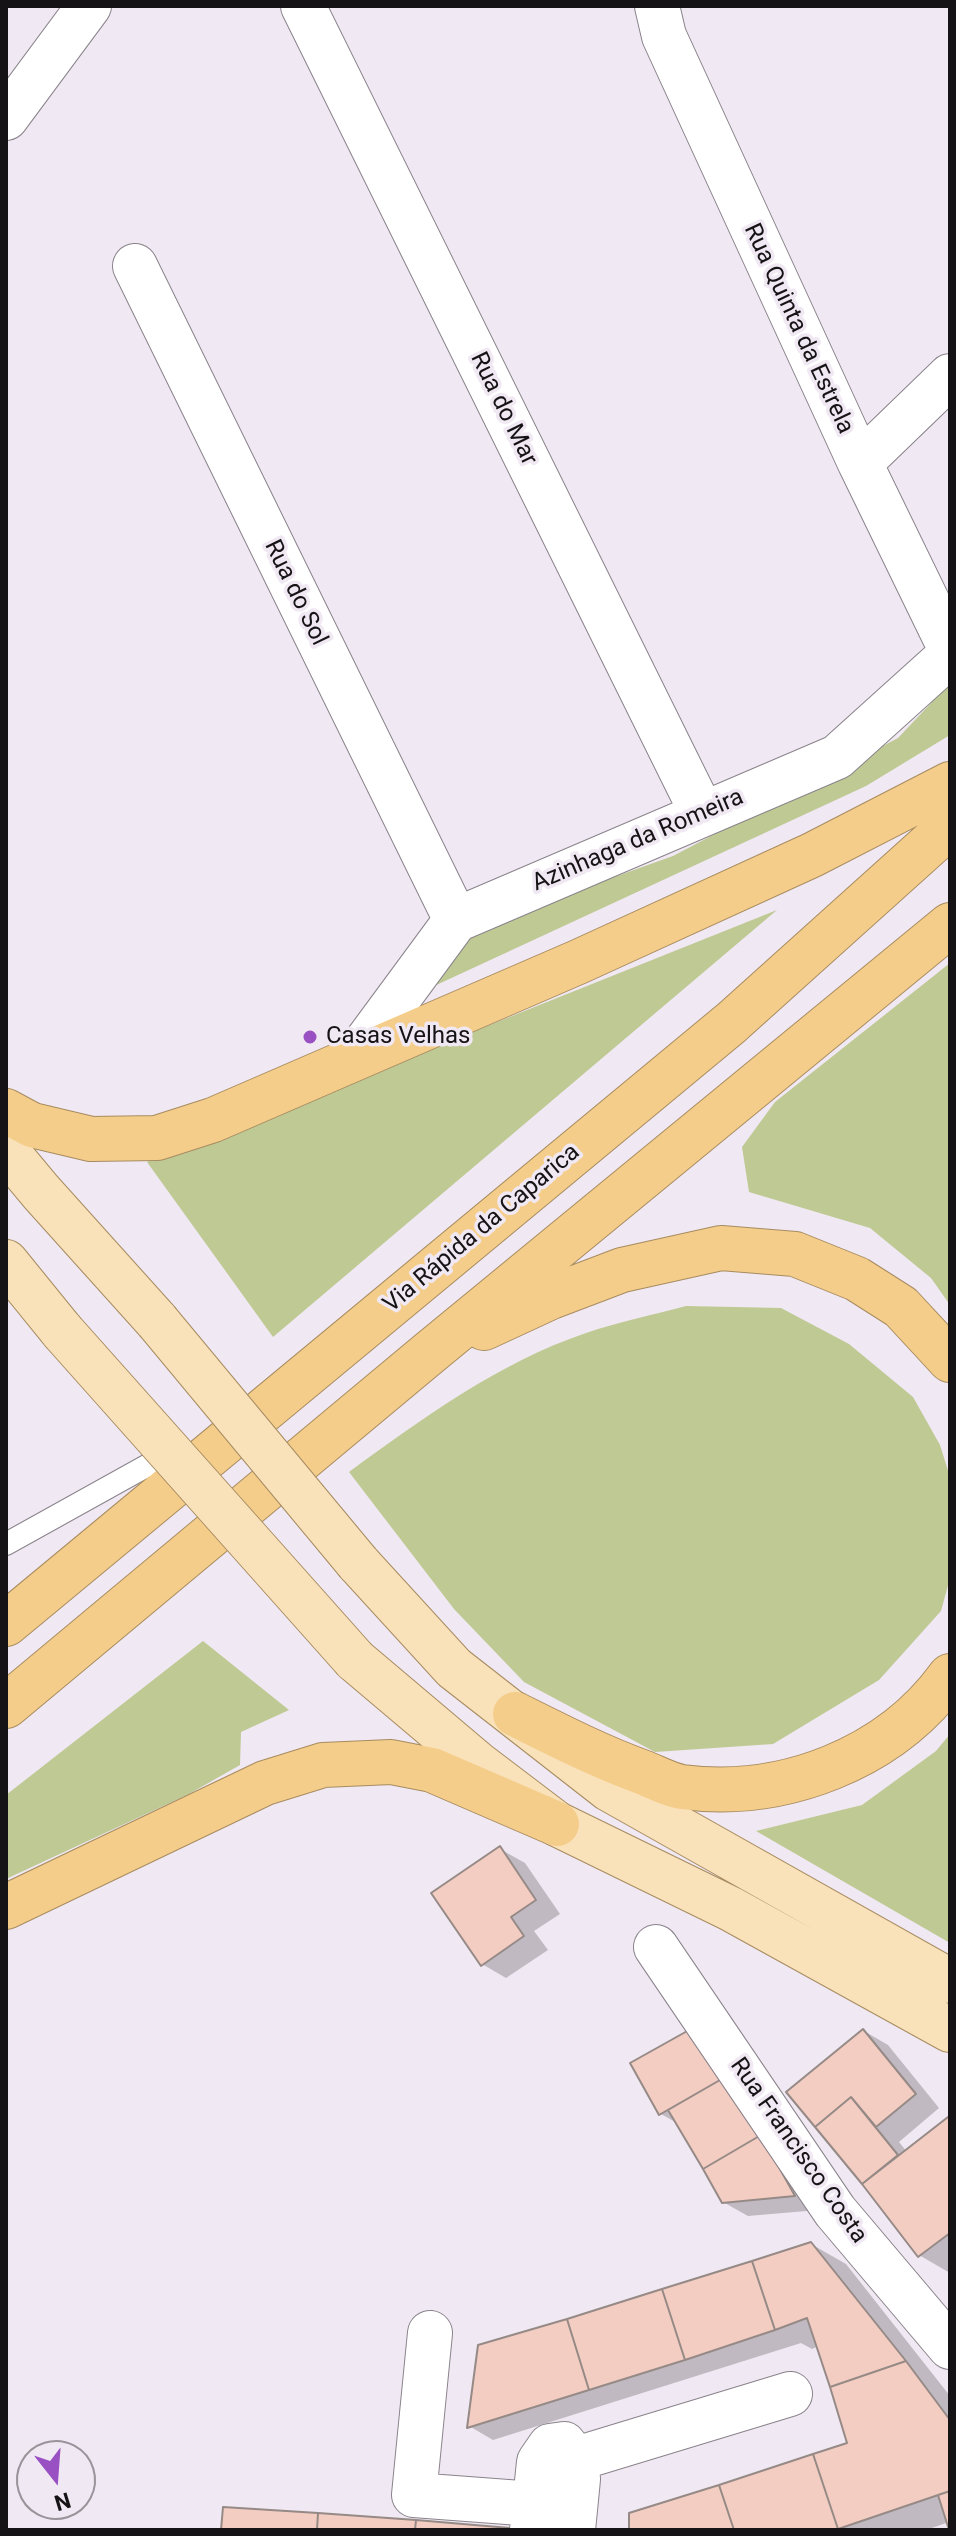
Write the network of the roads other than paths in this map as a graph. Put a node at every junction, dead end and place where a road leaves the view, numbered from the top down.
1 (89, 6) edge
2 (303, 6) edge
3 (657, 6) edge
4 (6, 118) edge
5 (135, 266) dead end
6 (950, 376) edge
7 (860, 463) junction
8 (950, 648) edge
9 (950, 655) edge
10 (950, 784) edge
11 (702, 813) junction
12 (950, 826) edge
13 (456, 920) junction
14 (950, 925) edge
15 (355, 1057) junction
16 (6, 1111) edge
17 (6, 1150) edge
18 (6, 1262) edge
19 (428, 1354) junction
20 (950, 1360) edge
21 (291, 1387) junction
22 (6, 1544) edge
23 (6, 1624) edge
24 (950, 1676) edge
25 (6, 1706) edge
26 (515, 1714) junction
27 (557, 1824) junction
28 (6, 1907) edge
29 (656, 1947) dead end
30 (950, 1981) edge
31 (950, 2030) edge
32 (430, 2333) dead end
33 (950, 2347) edge
34 (790, 2394) dead end
35 (576, 2459) junction
36 (533, 2517) edge
37 (573, 2530) edge

1 - 4 street
2 - 11 street, Rua do Mar
3 - 7 street, Rua Quinta da Estrela
5 - 13 street, Rua do Sol
6 - 7 street
7 - 8 street, Rua Quinta da Estrela
9 - 11 street, Azinhaga da Romeira
10 - 15 highway
11 - 13 street, Azinhaga da Romeira
12 - 21 highway, Via Rápida da Caparica
13 - 15 street
14 - 19 highway
15 - 16 highway
17 - 26 main road, bridge
18 - 27 main road, bridge
19 - 20 highway
19 - 25 highway
21 - 22 lane
21 - 23 highway, Via Rápida da Caparica
24 - 26 highway
26 - 30 main road
27 - 28 highway
27 - 31 main road
29 - 33 street, Rua Francisco Costa
32 - 36 street
34 - 35 street
35 - 36 street
35 - 37 street

